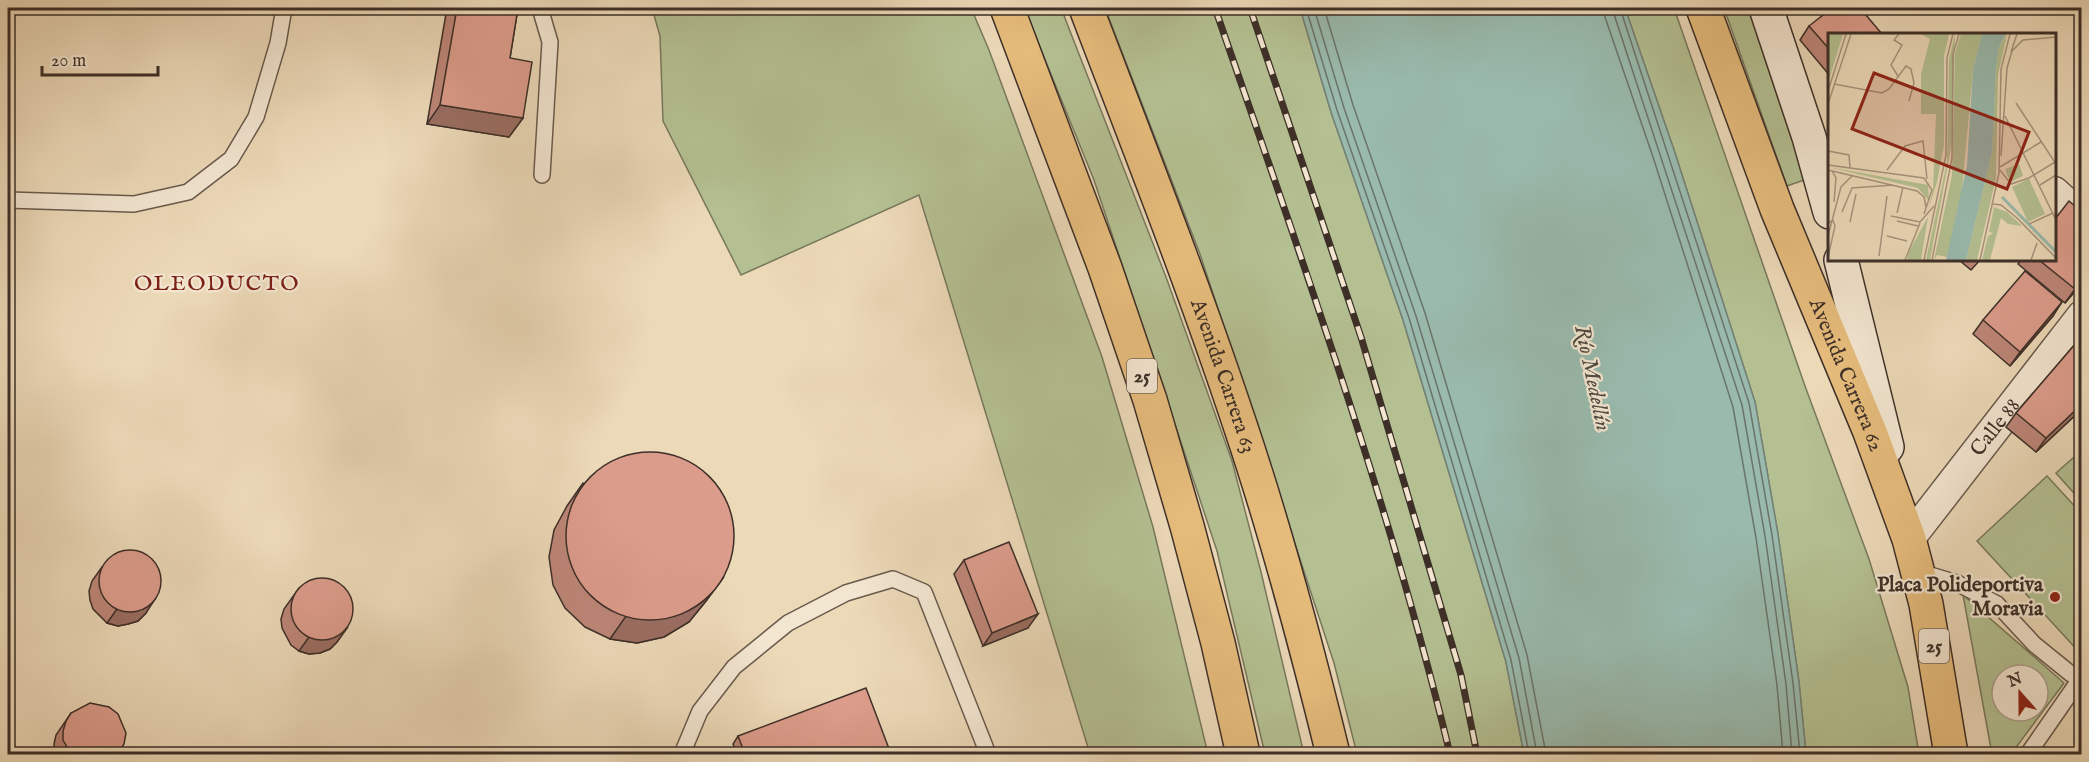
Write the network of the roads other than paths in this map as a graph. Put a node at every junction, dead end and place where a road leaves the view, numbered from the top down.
1 (284, 8) edge
2 (540, 8) edge
3 (1007, 8) edge
4 (1086, 8) edge
5 (1703, 8) edge
6 (1766, 8) edge
7 (542, 175) dead end
8 (2056, 193) edge
9 (8, 200) edge
10 (1828, 205) edge
11 (2082, 217) edge
12 (1841, 261) edge
13 (2082, 316) edge
14 (1909, 539) junction
15 (1917, 571) junction
16 (2081, 679) edge
17 (682, 754) edge
18 (988, 754) edge
19 (1243, 754) edge
20 (1333, 754) edge
21 (1951, 754) edge
22 (2028, 754) edge

1 - 9 lane
2 - 7 lane
3 - 19 highway, 25
4 - 20 highway, Avenida Carrera 63
5 - 14 highway, Avenida Carrera 62 / 25
6 - 10 main road
8 - 11 street
12 - 14 main road
13 - 14 street, Calle 88
14 - 15 highway, Avenida Carrera 62 / 25
15 - 16 lane
15 - 21 highway, Avenida Carrera 62 / 25
16 - 22 lane
17 - 18 lane

